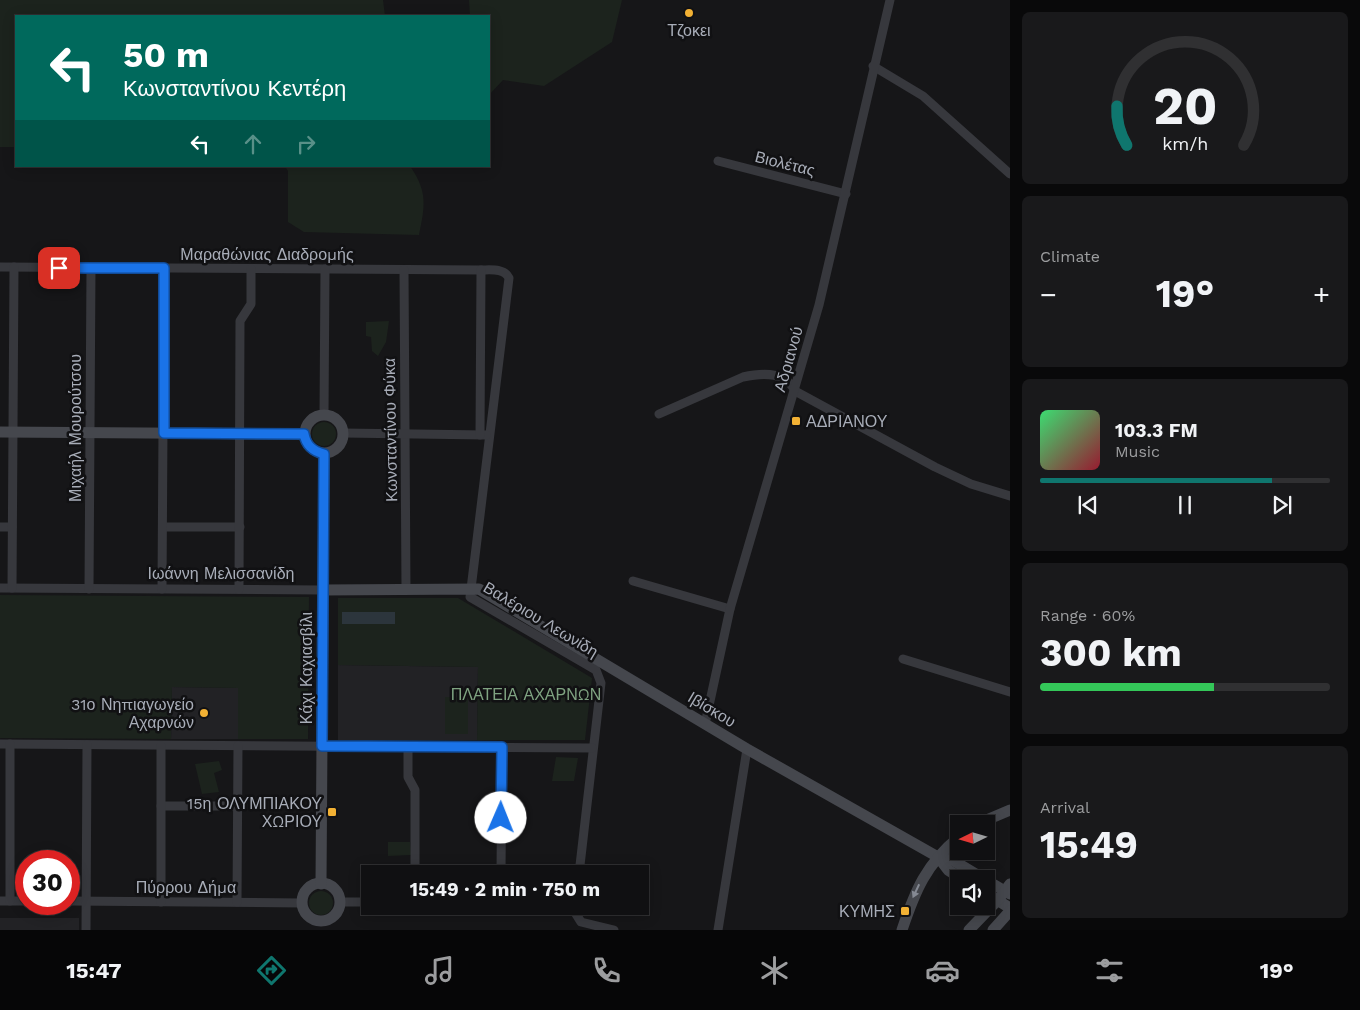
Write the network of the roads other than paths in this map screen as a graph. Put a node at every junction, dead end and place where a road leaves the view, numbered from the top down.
1 (890, 0) edge
2 (873, 66) junction
3 (718, 161) dead end
4 (1010, 174) edge
5 (846, 194) junction
6 (0, 267) edge
7 (14, 267) junction
8 (91, 268) junction
9 (164, 268) junction
10 (251, 269) junction
11 (325, 269) junction
12 (404, 270) junction
13 (481, 270) junction
14 (504, 272) joint
15 (795, 392) junction
16 (324, 414) junction
17 (659, 414) dead end
18 (0, 432) edge
19 (13, 432) junction
20 (90, 432) junction
21 (164, 433) junction
22 (240, 433) junction
23 (344, 433) junction
24 (304, 434) junction
25 (406, 434) junction
26 (480, 435) junction
27 (490, 435) junction
28 (324, 454) junction
29 (1010, 496) edge
30 (0, 527) edge
31 (12, 527) junction
32 (163, 527) junction
33 (240, 527) junction
34 (633, 581) dead end
35 (0, 588) edge
36 (12, 588) junction
37 (89, 588) junction
38 (162, 589) junction
39 (239, 589) junction
40 (323, 590) junction
41 (406, 590) junction
42 (471, 590) junction
43 (730, 609) junction
44 (904, 658) dead end
45 (1010, 692) edge
46 (705, 724) junction
47 (0, 744) edge
48 (10, 744) junction
49 (87, 745) junction
50 (162, 746) junction
51 (238, 746) junction
52 (322, 746) junction
53 (408, 747) junction
54 (502, 747) junction
55 (592, 748) junction
56 (747, 748) junction
57 (161, 806) junction
58 (238, 806) junction
59 (1010, 810) edge
60 (995, 816) edge
61 (950, 846) edge
62 (938, 857) junction
63 (415, 865) edge
64 (501, 865) edge
65 (580, 865) edge
66 (969, 870) edge
67 (950, 871) edge
68 (321, 884) junction
69 (995, 886) edge
70 (1006, 892) edge
71 (5, 901) edge
72 (80, 901) edge
73 (86, 901) junction
74 (161, 902) junction
75 (237, 902) junction
76 (340, 902) junction
77 (361, 902) edge
78 (302, 903) junction
79 (1010, 910) edge
80 (577, 915) edge
81 (320, 926) edge
82 (86, 930) edge
83 (614, 930) edge
84 (718, 930) edge
85 (902, 930) edge
86 (969, 930) edge
87 (993, 930) edge

1 - 2 street, Αδριανού
2 - 4 street
2 - 5 street, Αδριανού
3 - 5 street, Βιολέτας
5 - 15 street, Αδριανού
6 - 7 street, Μαραθώνιας Διαδρομής
7 - 8 street, Μαραθώνιας Διαδρομής
7 - 19 street
8 - 9 street, Μαραθώνιας Διαδρομής
8 - 20 street, Μιχαήλ Μουρούτσου
9 - 10 street, Μαραθώνιας Διαδρομής
9 - 21 street
10 - 11 street, Μαραθώνιας Διαδρομής
10 - 22 street
11 - 12 street, Μαραθώνιας Διαδρομής
11 - 16 street
12 - 13 street, Μαραθώνιας Διαδρομής
12 - 25 street, Κωνσταντίνου Φύκα
13 - 14 street, Μαραθώνιας Διαδρομής
13 - 26 street
14 - 27 street, Βαλέριου Λεωνίδη
15 - 17 street
15 - 29 street
15 - 43 street, Αδριανού
16 - 23 street
16 - 24 street
18 - 19 street
19 - 20 street
19 - 31 street
20 - 21 street
20 - 37 street, Μιχαήλ Μουρούτσου
21 - 22 street
21 - 32 street
22 - 24 street
22 - 33 street
23 - 25 street
23 - 28 street
24 - 28 street
25 - 26 street
25 - 41 street, Κωνσταντίνου Φύκα
26 - 27 street
27 - 42 street, Βαλέριου Λεωνίδη
28 - 40 street, Κάχι Καχιασβίλι
30 - 31 street
31 - 36 street
32 - 33 street
32 - 38 street
33 - 39 street
34 - 43 street
35 - 36 street, Ιωάννη Μελισσανίδη
36 - 37 street, Ιωάννη Μελισσανίδη
37 - 38 street, Ιωάννη Μελισσανίδη
38 - 39 street, Ιωάννη Μελισσανίδη
39 - 40 street, Ιωάννη Μελισσανίδη
40 - 41 street, Ιωάννη Μελισσανίδη
40 - 52 street, Κάχι Καχιασβίλι
41 - 42 street, Ιωάννη Μελισσανίδη
42 - 46 street, Ιβίσκου
42 - 55 street, Βαλέριου Λεωνίδη
43 - 46 street, Αδριανού
44 - 45 street
46 - 56 street, Ιβίσκου
47 - 48 street
48 - 49 street
48 - 71 street
49 - 50 street
49 - 73 street
50 - 51 street
50 - 57 street
51 - 52 street
51 - 58 street
52 - 53 street
52 - 68 street, Κάχι Καχιασβίλι
53 - 54 street
53 - 63 street
54 - 55 street
54 - 64 street
55 - 65 street, Βαλέριου Λεωνίδη
56 - 62 street, Ιβίσκου
56 - 84 street
57 - 58 street
57 - 74 street
58 - 75 street
59 - 60 street
61 - 62 street
62 - 66 street, Ιβίσκου
62 - 67 street, Ιβίσκου
62 -> 85 street
68 - 76 street
68 - 78 street
69 - 70 street, Ιβίσκου
70 - 79 street, Ιβίσκου
70 - 86 street
72 - 73 street, Πύρρου Δήμα
73 - 74 street, Πύρρου Δήμα
73 - 82 street
74 - 75 street, Πύρρου Δήμα
75 - 78 street, Πύρρου Δήμα
76 - 77 street
76 - 81 street
78 - 81 street
79 - 87 street
80 - 83 street

